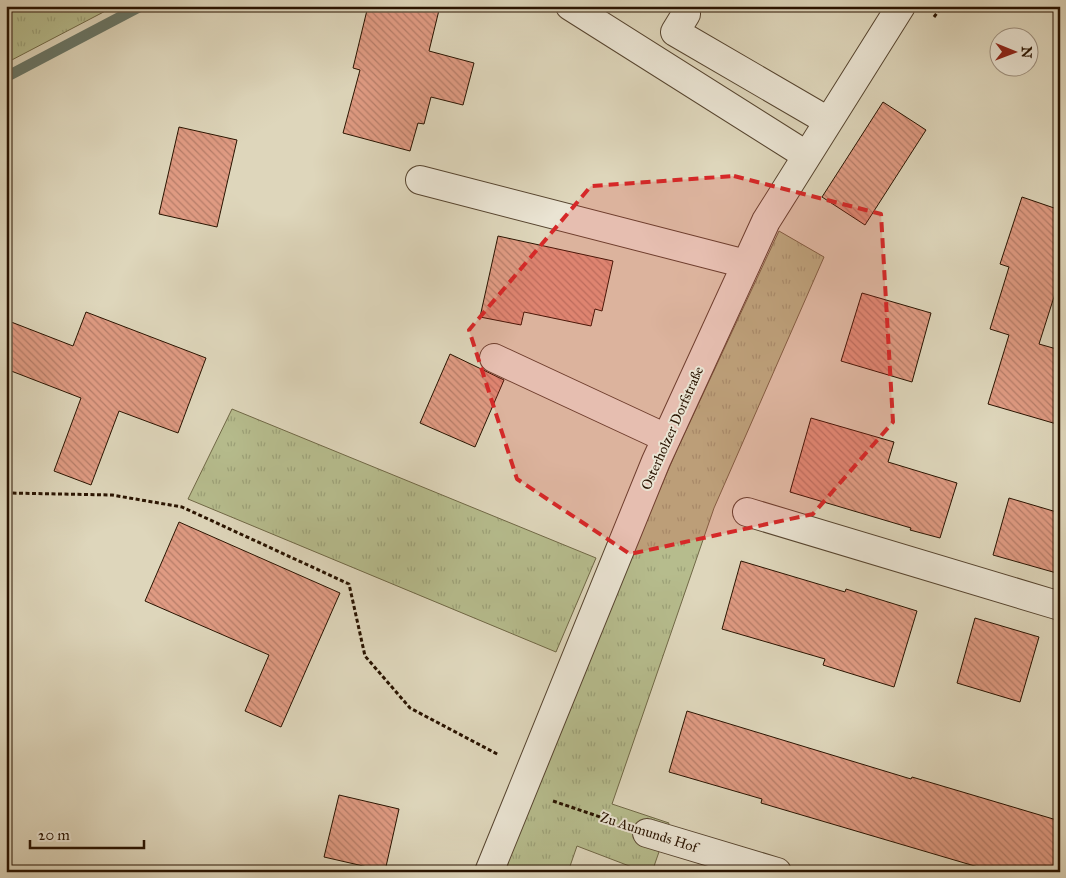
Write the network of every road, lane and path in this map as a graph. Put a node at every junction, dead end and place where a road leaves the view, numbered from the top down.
1 (570, 6) edge
2 (901, 6) edge
3 (686, 14) dead end
4 (828, 121) junction
5 (806, 155) junction
6 (420, 180) dead end
7 (746, 264) junction
8 (494, 358) dead end
9 (666, 438) junction
10 (6, 493) edge
11 (747, 512) dead end
12 (1060, 606) edge
13 (526, 781) junction
14 (647, 833) joint
15 (489, 872) edge
16 (778, 872) edge

1 - 5 street
2 - 4 street, Osterholzer Dorfstraße
3 - 4 street
4 - 5 street, Osterholzer Dorfstraße
5 - 7 street, Osterholzer Dorfstraße
6 - 7 street
7 - 9 street, Osterholzer Dorfstraße
8 - 9 street
9 - 13 street, Osterholzer Dorfstraße
10 - 13 path, Zu Aumunds Hof
11 - 12 street
13 - 14 path, Zu Aumunds Hof
13 - 15 street, Osterholzer Dorfstraße
14 - 16 street, Zu Aumunds Hof

